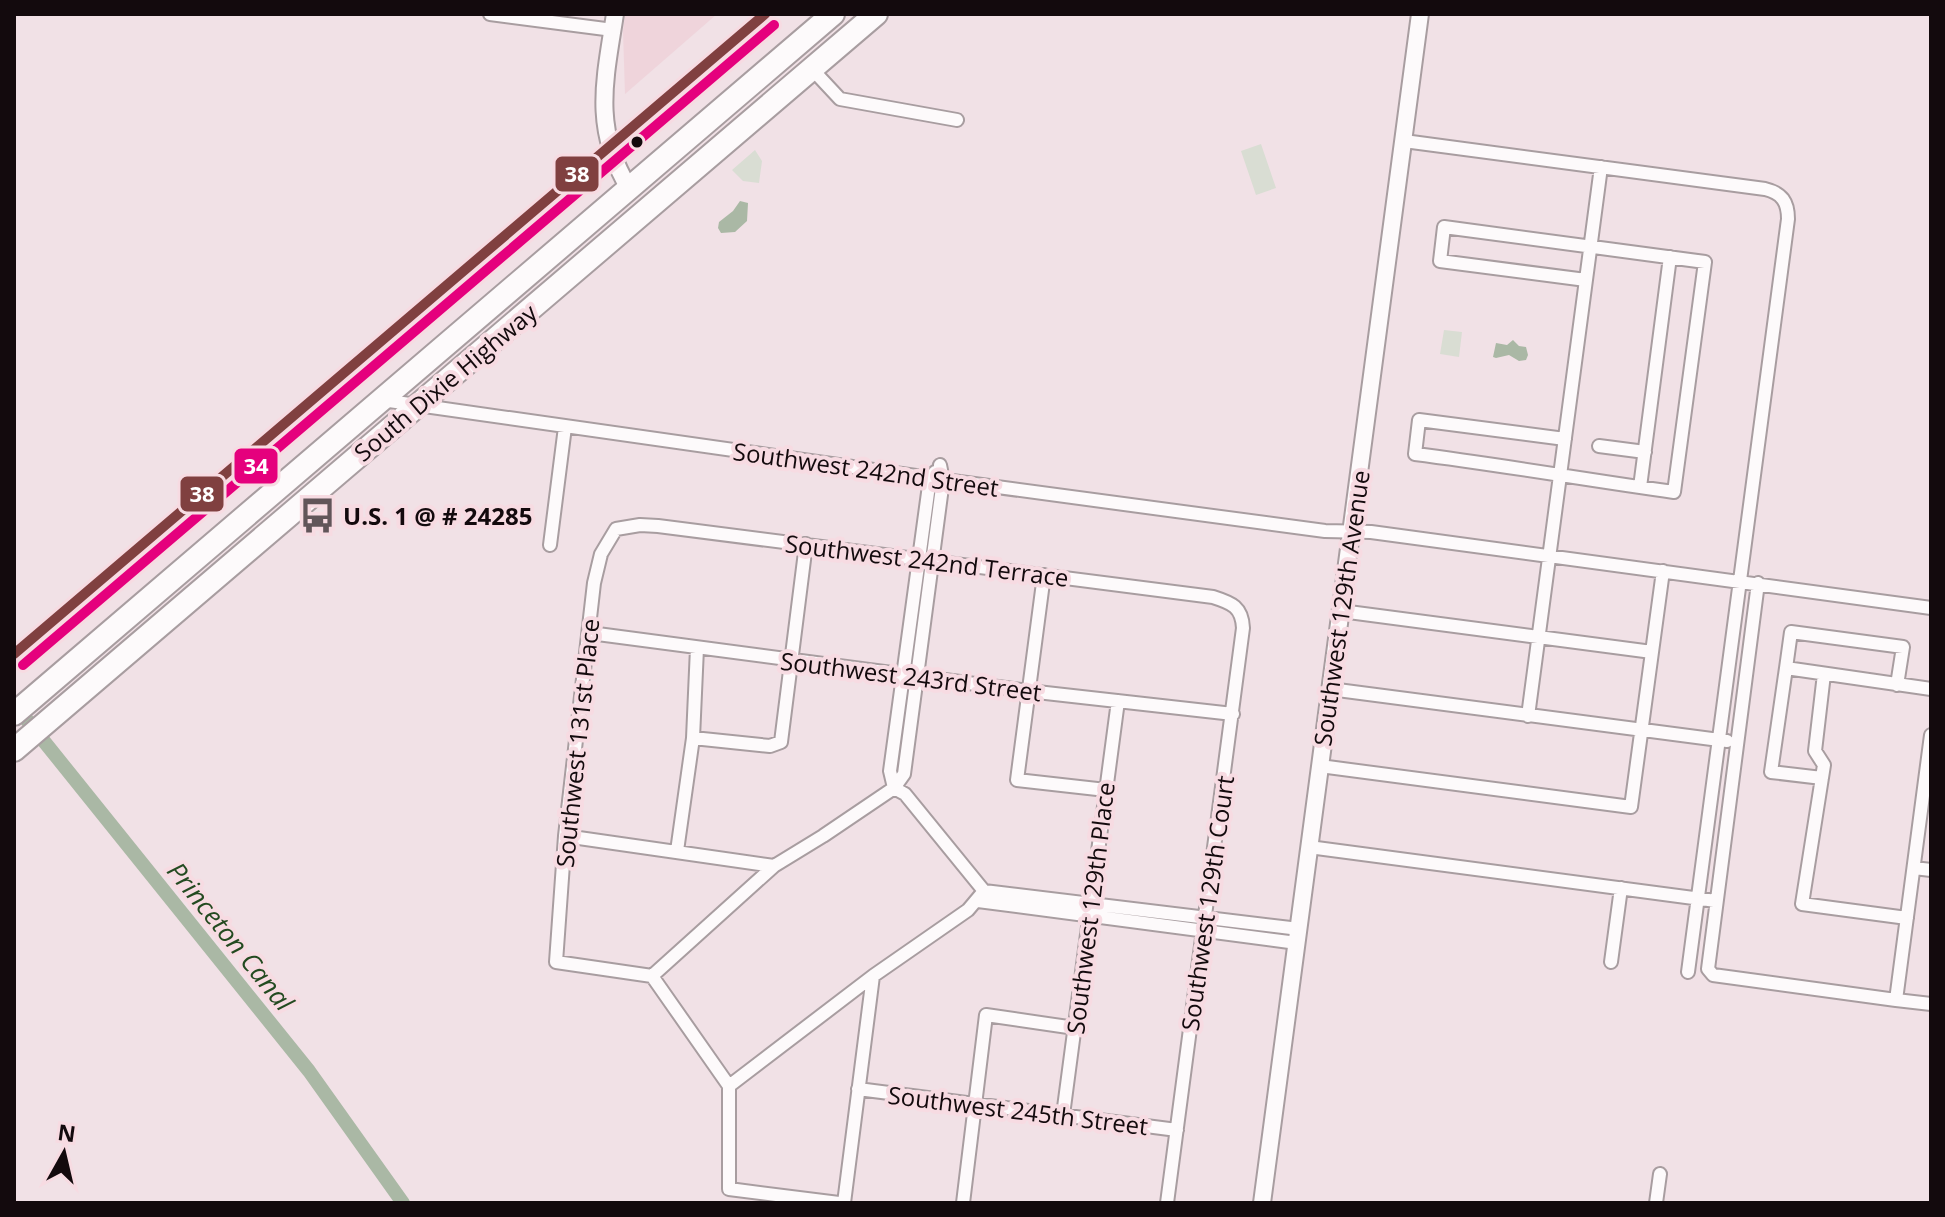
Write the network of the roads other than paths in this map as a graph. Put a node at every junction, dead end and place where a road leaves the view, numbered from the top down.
1 (490, 14) edge
2 (833, 14) edge
3 (876, 14) edge
4 (1420, 14) edge
5 (614, 22) edge
6 (812, 69) junction
7 (957, 120) dead end
8 (1404, 141) junction
9 (1601, 167) junction
10 (629, 188) junction
11 (1591, 246) junction
12 (1670, 257) junction
13 (1586, 280) junction
14 (515, 323) junction
15 (382, 400) junction
16 (418, 405) junction
17 (565, 427) junction
18 (1565, 439) junction
19 (1599, 446) dead end
20 (1645, 452) junction
21 (310, 460) junction
22 (1560, 475) junction
23 (936, 479) junction
24 (1640, 487) junction
25 (616, 529) joint
26 (1351, 532) junction
27 (806, 544) junction
28 (550, 545) dead end
29 (1549, 556) junction
30 (926, 561) junction
31 (1663, 571) junction
32 (1044, 575) junction
33 (1739, 580) junction
34 (1758, 583) junction
35 (1236, 605) joint
36 (1931, 608) edge
37 (1341, 611) junction
38 (165, 621) junction
39 (590, 633) junction
40 (1538, 638) junction
41 (697, 648) junction
42 (1652, 652) junction
43 (791, 660) junction
44 (1786, 668) junction
45 (1824, 674) junction
46 (910, 675) junction
47 (1897, 685) junction
48 (1330, 689) junction
49 (1931, 689) edge
50 (1028, 691) junction
51 (1118, 701) junction
52 (14, 714) edge
53 (1233, 714) junction
54 (1528, 716) junction
55 (1642, 730) junction
56 (1931, 735) edge
57 (693, 738) junction
58 (1719, 740) junction
59 (1737, 742) junction
60 (1930, 743) edge
61 (18, 746) edge
62 (1320, 766) junction
63 (1822, 778) junction
64 (894, 788) junction
65 (1106, 790) junction
66 (565, 836) junction
67 (1309, 847) junction
68 (677, 851) junction
69 (774, 866) junction
70 (1914, 868) junction
71 (1931, 870) edge
72 (1621, 888) junction
73 (981, 896) junction
74 (1697, 898) junction
75 (1716, 901) junction
76 (1090, 909) junction
77 (1907, 918) junction
78 (1205, 925) junction
79 (1298, 936) junction
80 (1611, 962) dead end
81 (1688, 972) dead end
82 (652, 976) junction
83 (873, 976) junction
84 (1896, 1000) junction
85 (1931, 1004) edge
86 (1075, 1028) junction
87 (729, 1086) junction
88 (858, 1089) junction
89 (974, 1103) junction
90 (1063, 1115) junction
91 (1177, 1130) junction
92 (1660, 1174) dead end
93 (842, 1203) edge
94 (963, 1203) edge
95 (1167, 1203) edge
96 (1262, 1203) edge
97 (1656, 1203) edge

1 - 5 street
2 - 10 highway, South Dixie Highway
3 - 6 highway, South Dixie Highway
4 - 8 street, Southwest 129th Avenue
5 - 10 street
6 - 7 street
6 - 10 highway
6 - 14 highway, South Dixie Highway
8 - 9 street
8 - 26 street, Southwest 129th Avenue
9 - 11 street
9 - 33 street
10 - 14 highway
10 - 15 highway, South Dixie Highway
11 - 12 street
11 - 13 street
11 - 13 street
12 - 20 street
12 - 24 street
13 - 18 street
14 - 16 highway, South Dixie Highway
15 - 16 street, Southwest 242nd Street
15 - 21 highway, South Dixie Highway
16 - 17 street, Southwest 242nd Street
16 - 38 highway, South Dixie Highway
17 - 23 street, Southwest 242nd Street
17 - 28 street
18 - 22 street
18 - 22 street
19 - 20 street
20 - 24 street
21 - 38 highway
21 - 52 highway, South Dixie Highway
22 - 24 street
22 - 29 street
23 - 26 street, Southwest 242nd Street
23 - 30 street
25 - 27 street, Southwest 242nd Terrace
25 - 39 street, Southwest 131st Place
26 - 29 street, Southwest 242nd Street
26 - 37 street, Southwest 129th Avenue
27 - 30 street, Southwest 242nd Terrace
27 - 43 street
29 - 31 street, Southwest 242nd Street
29 - 40 street
30 - 32 street, Southwest 242nd Terrace
30 - 46 street
31 - 33 street, Southwest 242nd Street
31 - 42 street
32 - 35 street, Southwest 242nd Terrace
32 - 50 street
33 - 34 street, Southwest 242nd Street
33 - 58 street
34 - 36 street, Southwest 242nd Street
34 - 59 street
35 - 53 street, Southwest 129th Court
37 - 40 street
37 - 48 street, Southwest 129th Avenue
38 - 61 highway, South Dixie Highway
39 - 41 street, Southwest 243rd Street
39 - 66 street, Southwest 131st Place
40 - 42 street
40 - 54 street
41 - 43 street, Southwest 243rd Street
41 - 57 street
42 - 55 street
43 - 46 street, Southwest 243rd Street
43 - 57 street
44 - 45 street
44 - 47 street
44 - 63 street
45 - 47 street
45 - 63 street
46 - 50 street, Southwest 243rd Street
46 - 64 street
47 - 49 street
48 - 54 street
48 - 62 street, Southwest 129th Avenue
50 - 51 street, Southwest 243rd Street
50 - 65 street
51 - 53 street, Southwest 243rd Street
51 - 65 street, Southwest 129th Place
53 - 78 street, Southwest 129th Court
54 - 55 street
55 - 58 street
55 - 62 street
56 - 60 street
57 - 68 street
58 - 59 street
58 - 74 street
59 - 75 street
60 - 70 street
62 - 67 street, Southwest 129th Avenue
63 - 77 street
64 - 69 street
64 - 73 street
65 - 76 street, Southwest 129th Place
66 - 68 street
66 - 82 street, Southwest 131st Place
67 - 72 street
67 - 79 street, Southwest 129th Avenue
68 - 69 street
69 - 82 street
70 - 71 street
70 - 77 street
72 - 74 street
72 - 80 street
73 - 76 street
73 - 83 street
74 - 75 street
74 - 81 street
75 - 84 street
76 - 78 street
76 - 86 street, Southwest 129th Place
77 - 84 street
78 - 79 street
78 - 91 street, Southwest 129th Court
79 - 96 street, Southwest 129th Avenue
82 - 87 street
83 - 87 street
83 - 88 street
84 - 85 street
86 - 89 street
86 - 90 street, Southwest 129th Place
87 - 93 street
88 - 89 street, Southwest 245th Street
88 - 93 street
89 - 90 street, Southwest 245th Street
89 - 94 street
90 - 91 street, Southwest 245th Street
91 - 95 street, Southwest 129th Court
92 - 97 street

